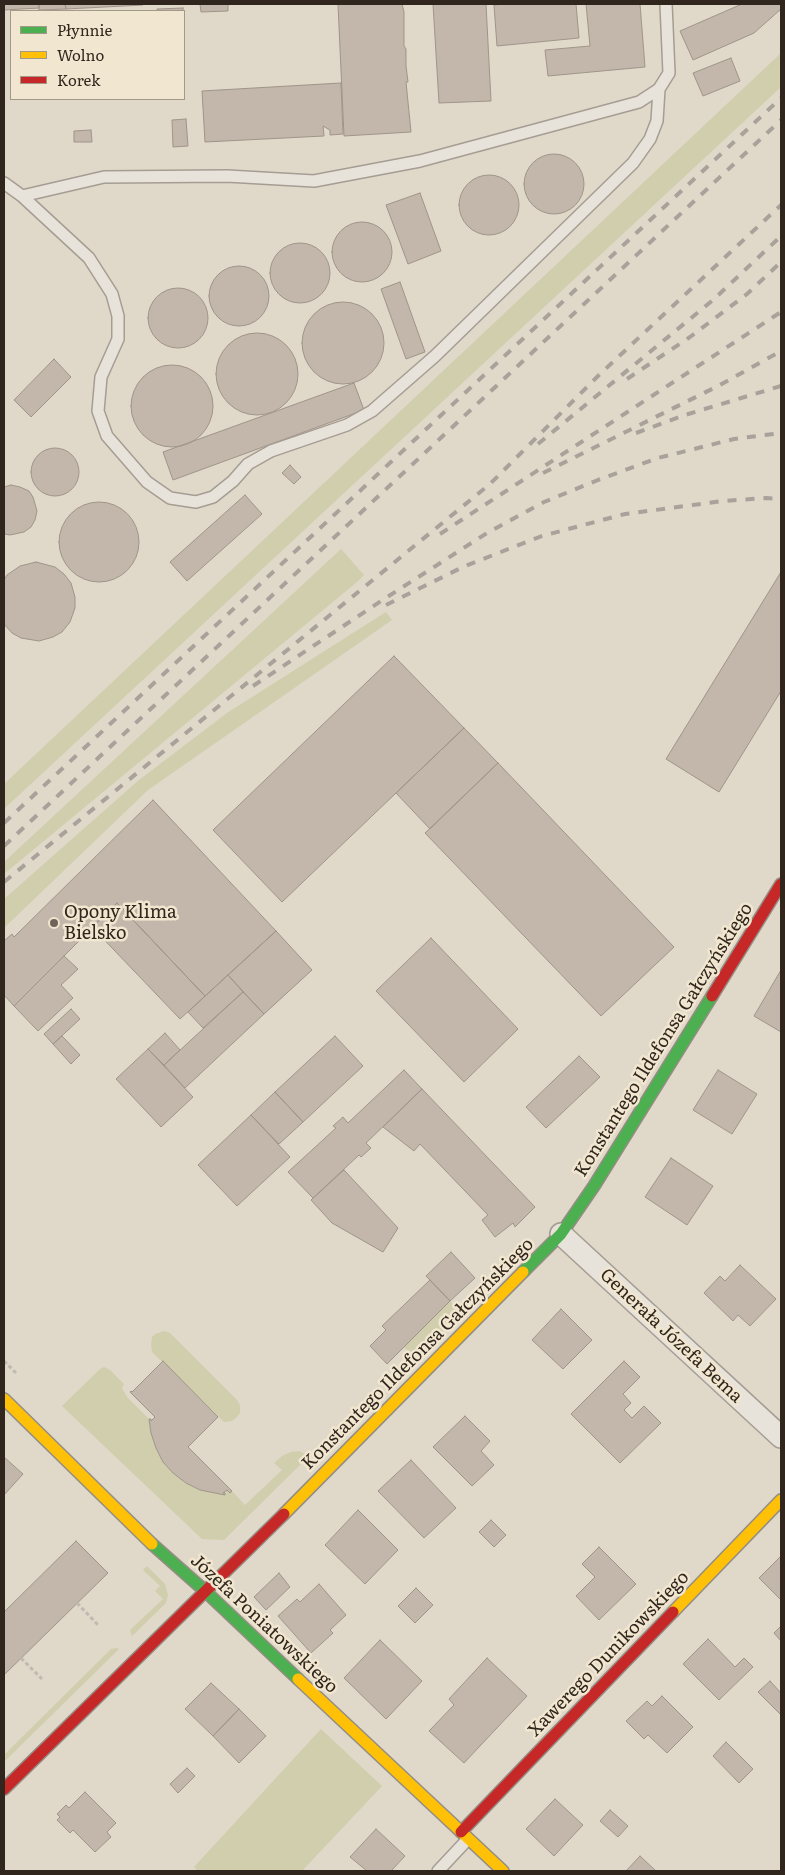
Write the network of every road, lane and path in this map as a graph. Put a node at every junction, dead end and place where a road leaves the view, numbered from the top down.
1 (666, 4) edge
2 (658, 89) junction
3 (4, 183) edge
4 (22, 196) junction
5 (781, 884) edge
6 (560, 1234) junction
7 (4, 1361) edge
8 (17, 1374) dead end
9 (4, 1399) edge
10 (781, 1437) edge
11 (781, 1500) edge
12 (205, 1591) junction
13 (77, 1603) dead end
14 (98, 1625) dead end
15 (21, 1658) dead end
16 (42, 1680) dead end
17 (4, 1789) edge
18 (465, 1836) junction
19 (438, 1871) edge
20 (504, 1871) edge

1 - 2 lane
2 - 4 lane
2 - 4 lane
3 - 4 lane
5 - 6 street, Konstantego Ildefonsa Gałczyńskiego
6 - 10 street, Generała Józefa Bema
6 - 12 street, Konstantego Ildefonsa Gałczyńskiego
7 - 8 path
9 - 12 street, Józefa Poniatowskiego
11 - 18 street, Xawerego Dunikowskiego
12 - 17 street, Konstantego Ildefonsa Gałczyńskiego
12 - 18 street, Józefa Poniatowskiego
13 - 14 path
15 - 16 path
18 - 19 lane
18 - 20 street, Józefa Poniatowskiego

